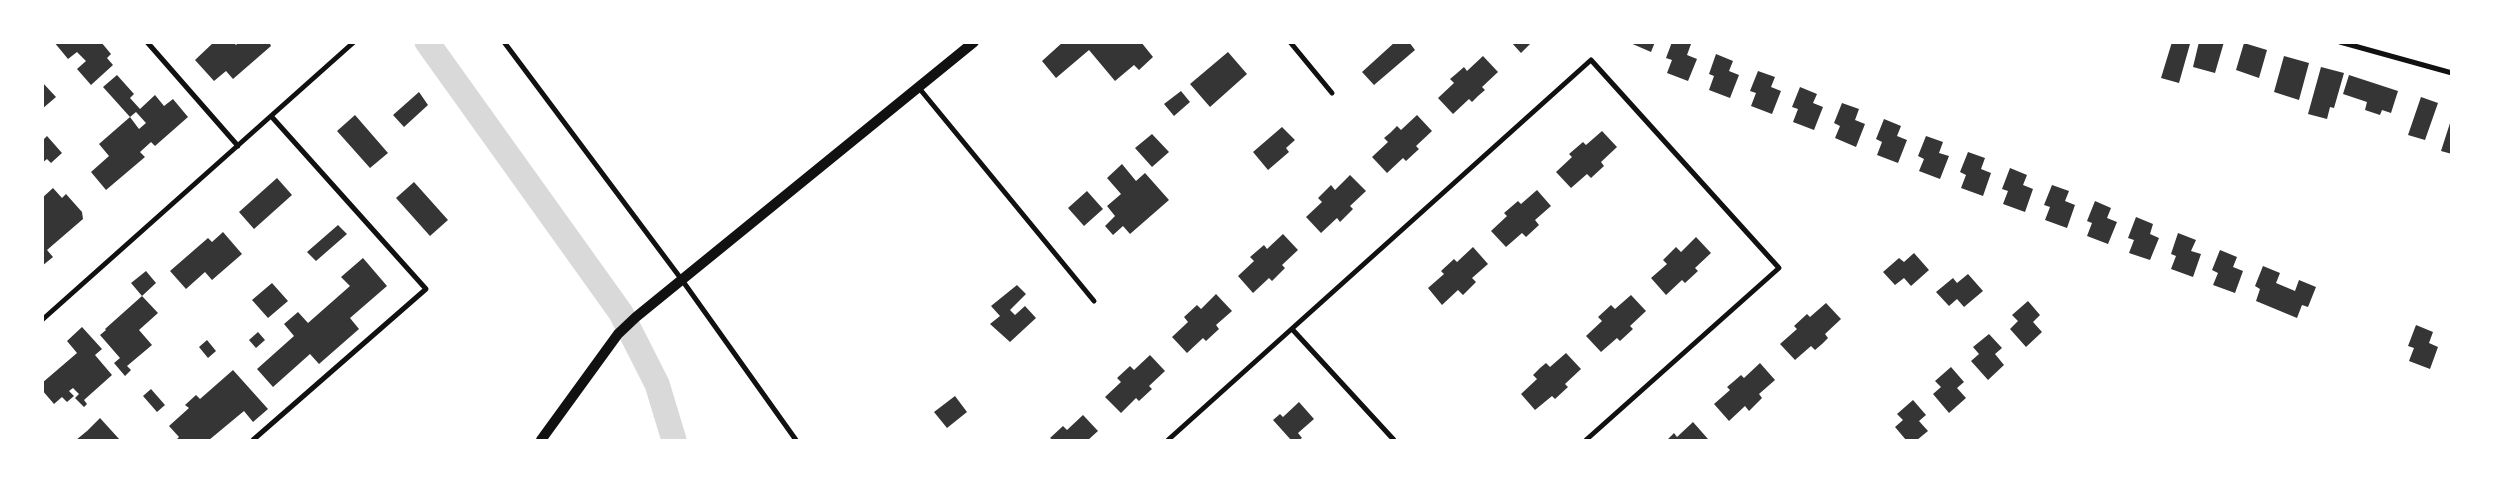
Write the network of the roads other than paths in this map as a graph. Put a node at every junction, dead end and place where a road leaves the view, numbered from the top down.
1 (147, 42) edge
2 (354, 42) edge
3 (504, 42) edge
4 (974, 42) edge
5 (1290, 42) edge
6 (2340, 42) edge
7 (2452, 73) edge
8 (919, 88) junction
9 (1332, 93) dead end
10 (271, 116) junction
11 (238, 146) junction
12 (682, 280) junction
13 (1094, 302) dead end
14 (42, 320) edge
15 (1292, 329) junction
16 (253, 440) edge
17 (541, 440) edge
18 (796, 440) edge
19 (1168, 440) edge
20 (1394, 440) edge
21 (1586, 440) edge

1 - 11 street
2 - 10 street
3 - 12 street
4 - 8 main road
5 - 9 street
6 - 7 street
8 - 12 main road
8 - 13 street
10 - 11 street
10 - 16 street
11 - 14 street
12 - 17 main road
12 - 18 street
15 - 19 street
15 - 20 street
15 - 21 street

